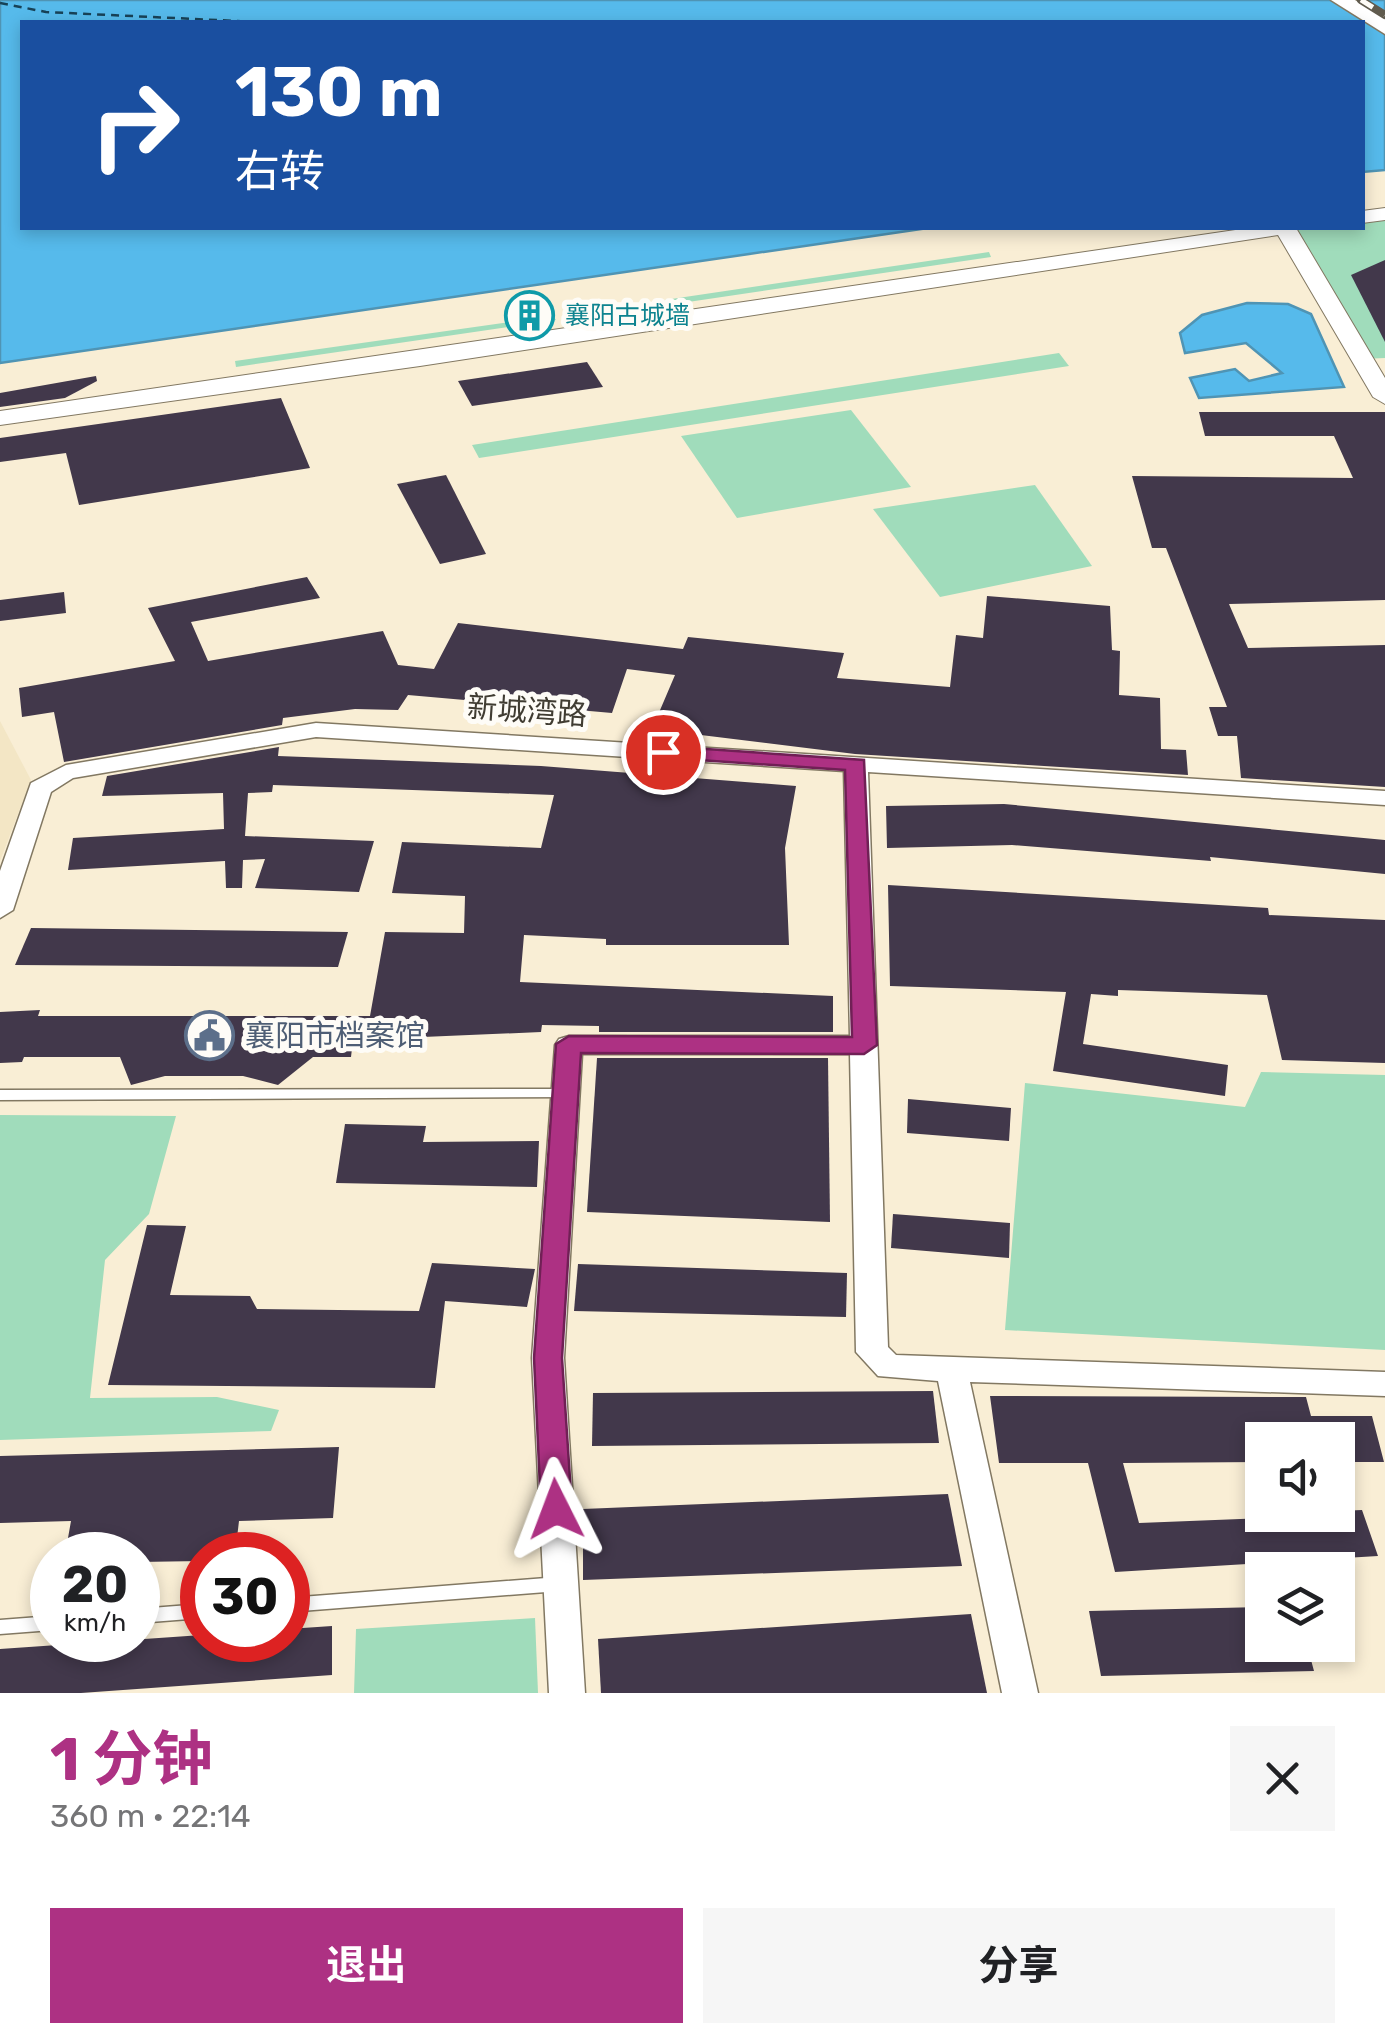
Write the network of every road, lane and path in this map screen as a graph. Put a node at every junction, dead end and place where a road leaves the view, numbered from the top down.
1 (1341, 0) edge
2 (1385, 28) edge
3 (1272, 230) edge
4 (1286, 230) edge
5 (1385, 397) edge
6 (0, 418) edge
7 (856, 764) junction
8 (1385, 798) edge
9 (0, 910) edge
10 (864, 1045) junction
11 (566, 1094) junction
12 (0, 1095) edge
13 (952, 1369) junction
14 (1385, 1384) edge
15 (560, 1584) junction
16 (310, 1603) edge
17 (30, 1625) edge
18 (0, 1627) edge
19 (566, 1693) edge
20 (1020, 1693) edge

1 - 2 main road
3 - 6 street
4 - 5 street
7 - 8 street, 新城湾路
7 - 9 street, 新城湾路
7 - 10 street
10 - 11 street
10 - 13 street
11 - 12 lane
11 - 15 street
13 - 14 street
13 - 20 street
15 - 16 lane
15 - 19 street
17 - 18 lane

